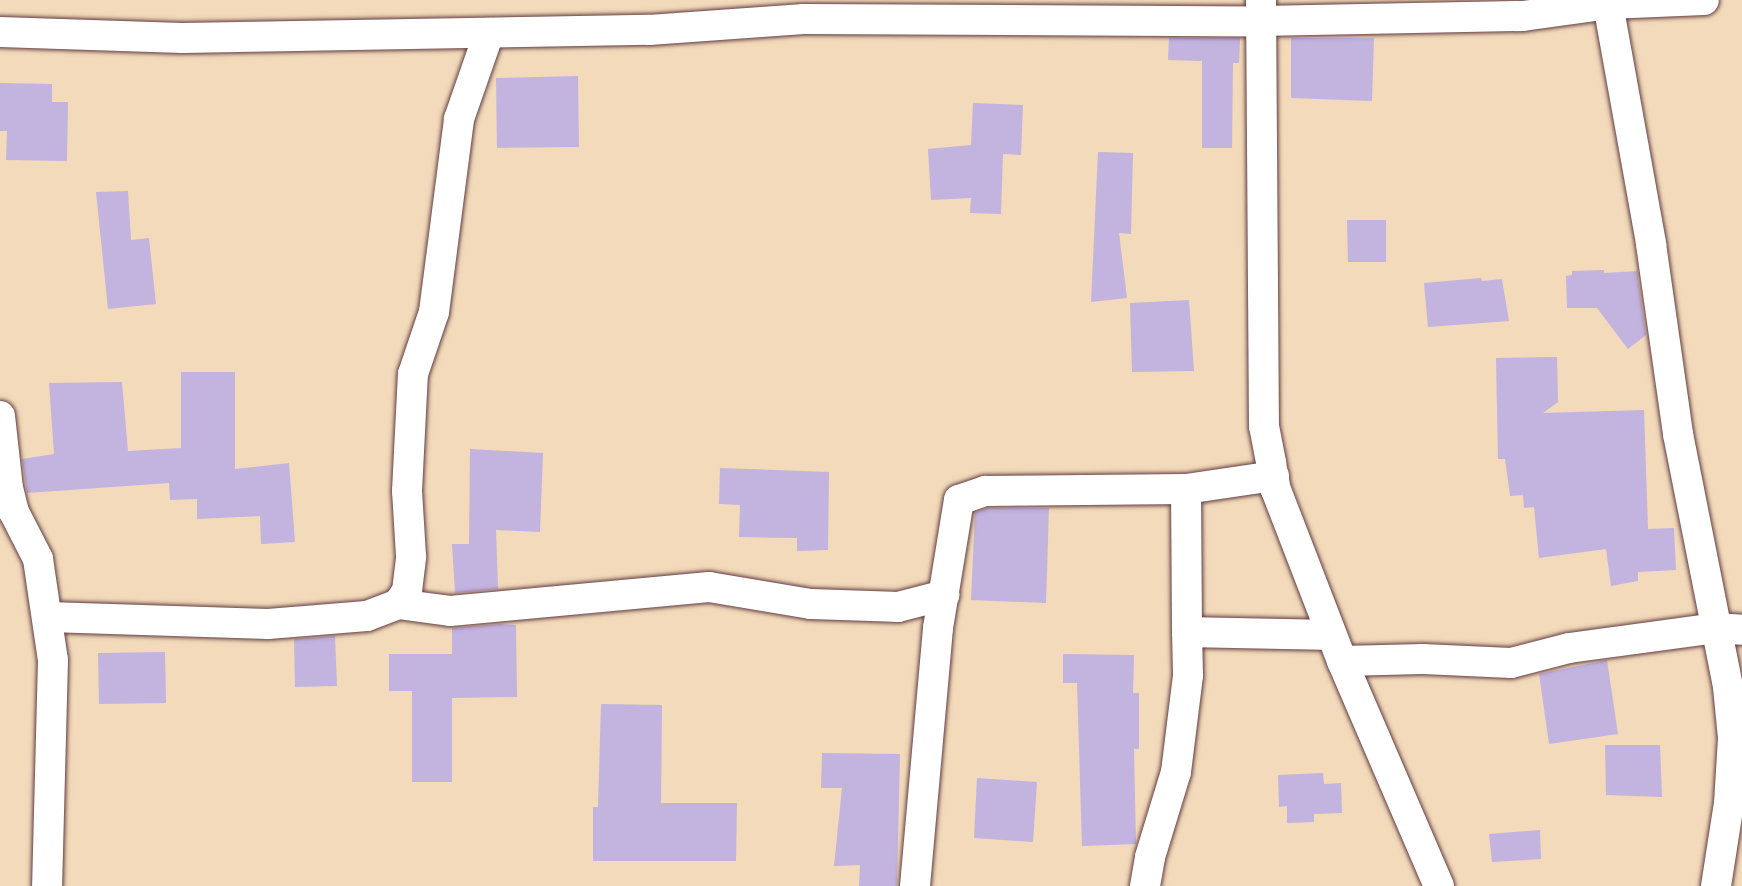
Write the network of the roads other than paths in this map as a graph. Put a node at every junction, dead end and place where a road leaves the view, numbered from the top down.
1 (1704, 0) edge
2 (1608, 4) junction
3 (1260, 11) edge
4 (0, 32) edge
5 (489, 33) junction
6 (0, 416) edge
7 (1274, 476) junction
8 (1186, 489) junction
9 (944, 595) junction
10 (398, 604) junction
11 (48, 617) junction
12 (1729, 629) edge
13 (1187, 632) junction
14 (1336, 648) junction
15 (47, 886) edge
16 (915, 886) edge
17 (1145, 886) edge
18 (1438, 886) edge
19 (1716, 886) edge

1 - 2 street
2 - 3 street
2 - 12 street
3 - 5 street
3 - 7 street
4 - 5 street
5 - 10 street
6 - 11 street
7 - 8 street
7 - 14 street
8 - 9 street
8 - 13 street
9 - 10 street
9 - 16 street
10 - 11 street
11 - 15 street
12 - 14 street
12 - 19 street
13 - 14 street
13 - 17 street
14 - 18 street

